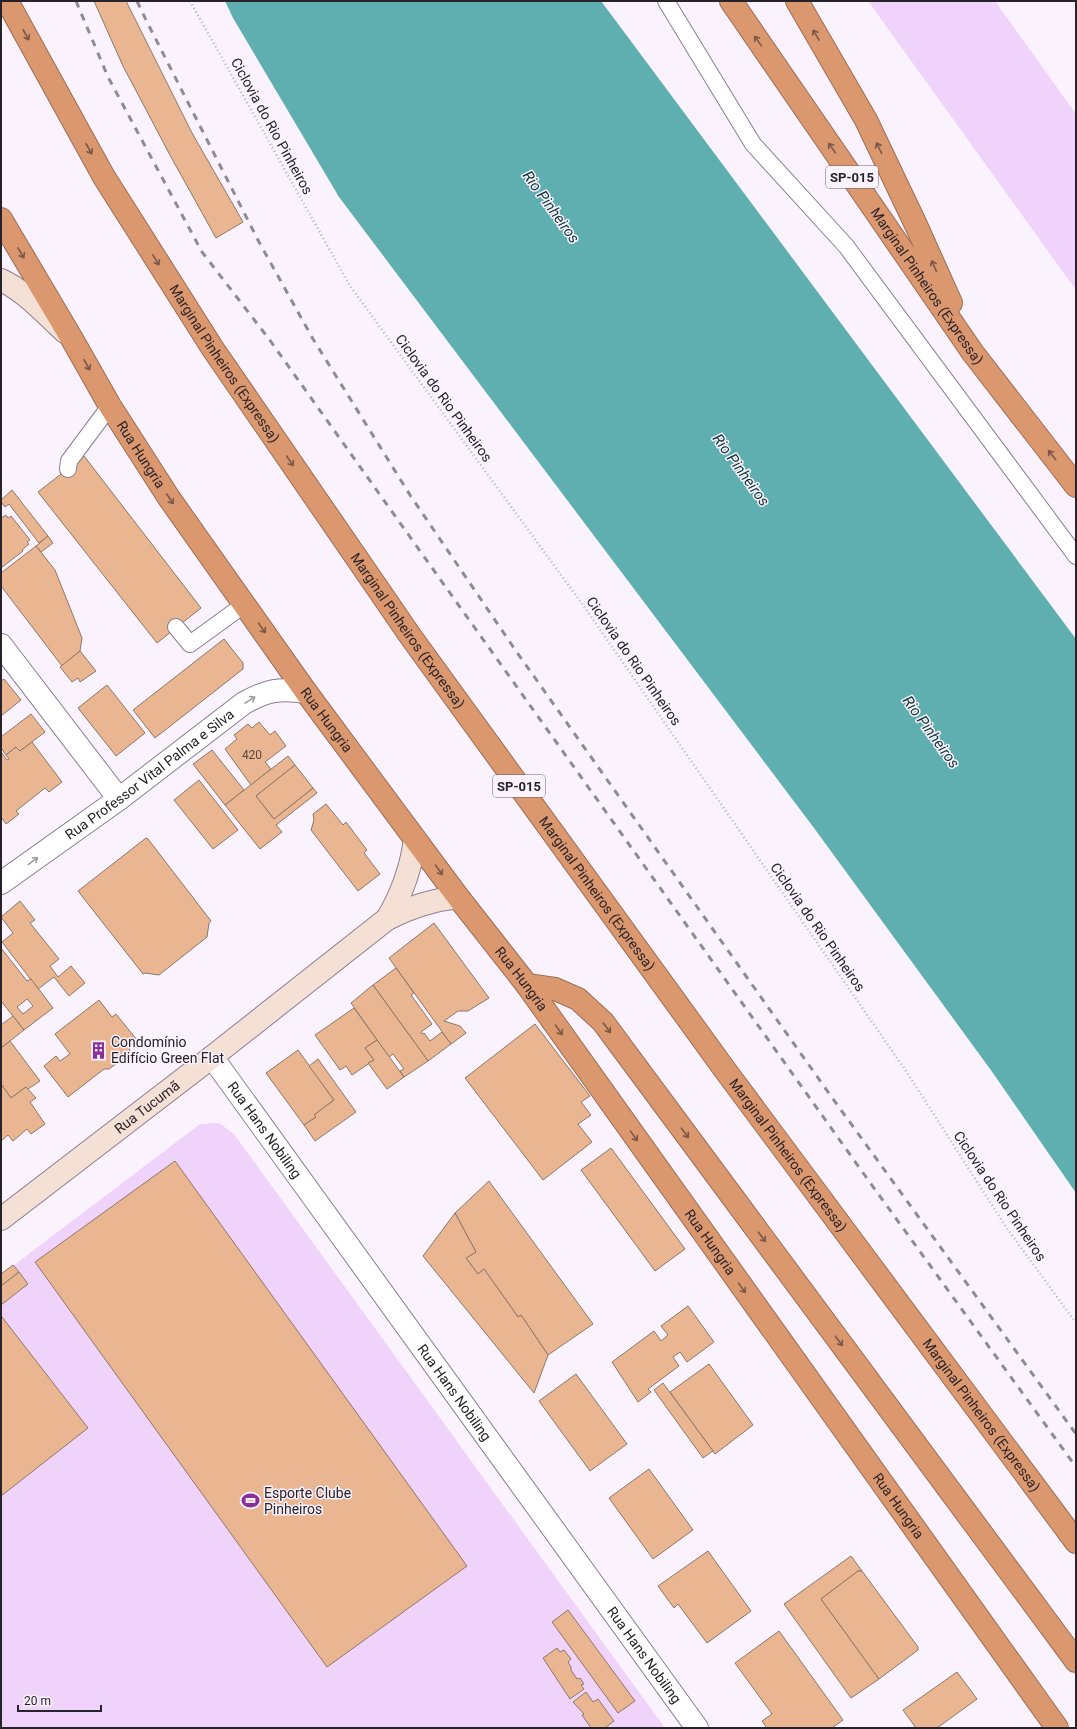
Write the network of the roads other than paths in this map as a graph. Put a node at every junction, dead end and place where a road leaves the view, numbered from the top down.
1 (7, 1) edge
2 (666, 1) edge
3 (731, 1) edge
4 (800, 4) edge
5 (1, 219) edge
6 (1, 280) edge
7 (72, 339) junction
8 (973, 353) junction
9 (110, 406) junction
10 (68, 468) dead end
11 (1076, 486) edge
12 (1076, 556) edge
13 (245, 604) junction
14 (176, 627) dead end
15 (1, 645) edge
16 (306, 692) junction
17 (119, 799) junction
18 (415, 839) junction
19 (1, 883) edge
20 (458, 897) junction
21 (387, 919) junction
22 (527, 985) junction
23 (212, 1057) junction
24 (1, 1219) edge
25 (1076, 1542) edge
26 (1076, 1661) edge
27 (697, 1728) edge
28 (1057, 1728) edge

1 -> 25 highway, Marginal Pinheiros (Expressa) / SP-015
2 - 12 lane
8 -> 3 highway, Marginal Pinheiros (Expressa) / SP-015
8 -> 4 highway
5 -> 7 highway, Rua Hungria
6 - 7 street
7 -> 9 highway, Rua Hungria
11 -> 8 highway, Marginal Pinheiros (Expressa) / SP-015
9 - 10 lane
9 -> 13 highway, Rua Hungria
13 - 14 lane
13 -> 16 highway, Rua Hungria
15 - 17 street
17 -> 16 street, Rua Professor Vital Palma e Silva
16 - 18 highway, Rua Hungria
19 -> 17 street, Rua Professor Vital Palma e Silva
18 -> 20 highway, Rua Hungria
18 - 21 street, Rua Tucumã
20 - 21 street, Rua Tucumã
20 - 22 highway, Rua Hungria
21 - 23 street, Rua Tucumã
22 -> 26 highway
22 -> 28 highway, Rua Hungria
23 - 24 street, Rua Tucumã
23 - 27 street, Rua Hans Nobiling

